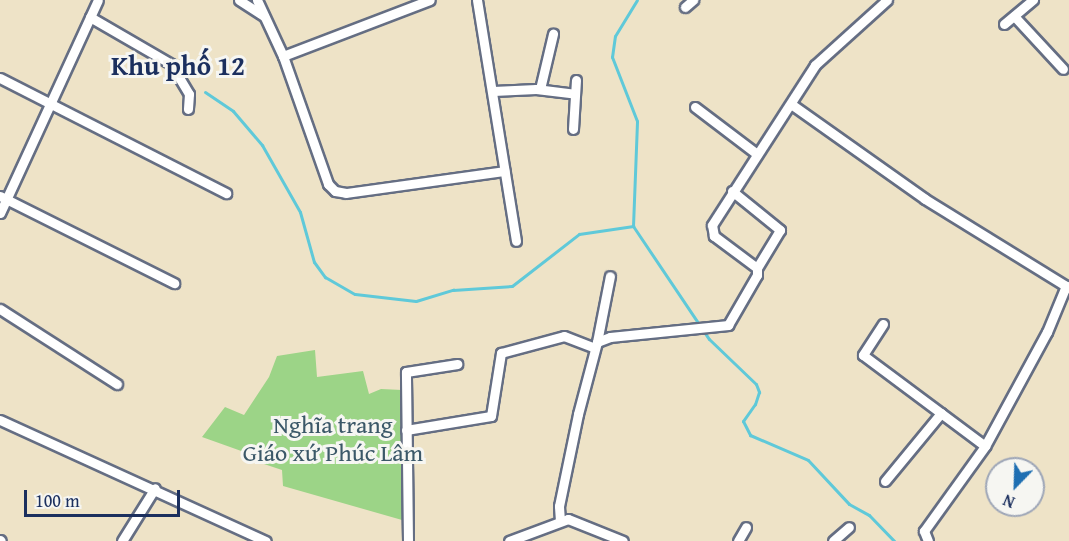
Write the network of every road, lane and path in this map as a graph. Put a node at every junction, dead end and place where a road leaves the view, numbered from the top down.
1 (98, 0) edge
2 (239, 0) edge
3 (257, 0) edge
4 (430, 0) edge
5 (477, 0) edge
6 (885, 0) edge
7 (1034, 0) edge
8 (264, 16) junction
9 (1014, 16) junction
10 (90, 17) junction
11 (1004, 24) dead end
12 (553, 34) dead end
13 (283, 56) junction
14 (1063, 69) dead end
15 (0, 78) edge
16 (576, 80) dead end
17 (540, 89) junction
18 (493, 91) junction
19 (574, 94) junction
20 (49, 102) junction
21 (791, 104) junction
22 (695, 107) dead end
23 (188, 109) dead end
24 (573, 129) dead end
25 (757, 154) junction
26 (504, 171) junction
27 (732, 191) junction
28 (226, 194) dead end
29 (3, 198) edge
30 (0, 213) edge
31 (516, 241) dead end
32 (757, 268) junction
33 (610, 276) dead end
34 (174, 283) dead end
35 (1068, 287) edge
36 (0, 309) edge
37 (883, 324) dead end
38 (596, 345) junction
39 (457, 364) dead end
40 (117, 384) dead end
41 (941, 413) junction
42 (0, 420) edge
43 (406, 430) junction
44 (985, 446) junction
45 (885, 481) dead end
46 (155, 488) junction
47 (560, 521) junction
48 (746, 527) dead end
49 (849, 527) dead end
50 (124, 540) edge
51 (266, 541) edge
52 (408, 541) edge
53 (509, 541) edge
54 (623, 541) edge
55 (738, 541) edge
56 (833, 541) edge
57 (928, 541) edge

1 - 10 street
2 - 8 street
3 - 8 street
4 - 13 street
5 - 18 street
6 - 21 street
7 - 9 street
8 - 13 street
9 - 11 street
9 - 14 street
10 - 20 street
10 - 23 street
12 - 17 street
13 - 26 street
15 - 20 street
16 - 19 street
17 - 18 street
17 - 19 street
18 - 26 street
19 - 24 street
20 - 28 street
20 - 29 street
21 - 25 street
21 - 35 street
22 - 25 street
25 - 27 street
26 - 31 street
27 - 32 street
27 - 32 street
29 - 30 street
29 - 34 street
32 - 38 street
33 - 38 street
35 - 44 street
36 - 40 street
37 - 41 street
38 - 43 street
38 - 47 street
39 - 43 street
41 - 44 street
41 - 45 street
42 - 46 street
43 - 52 street
44 - 57 street
46 - 50 street
46 - 51 street
47 - 53 street
47 - 54 street
48 - 55 street
49 - 56 street

